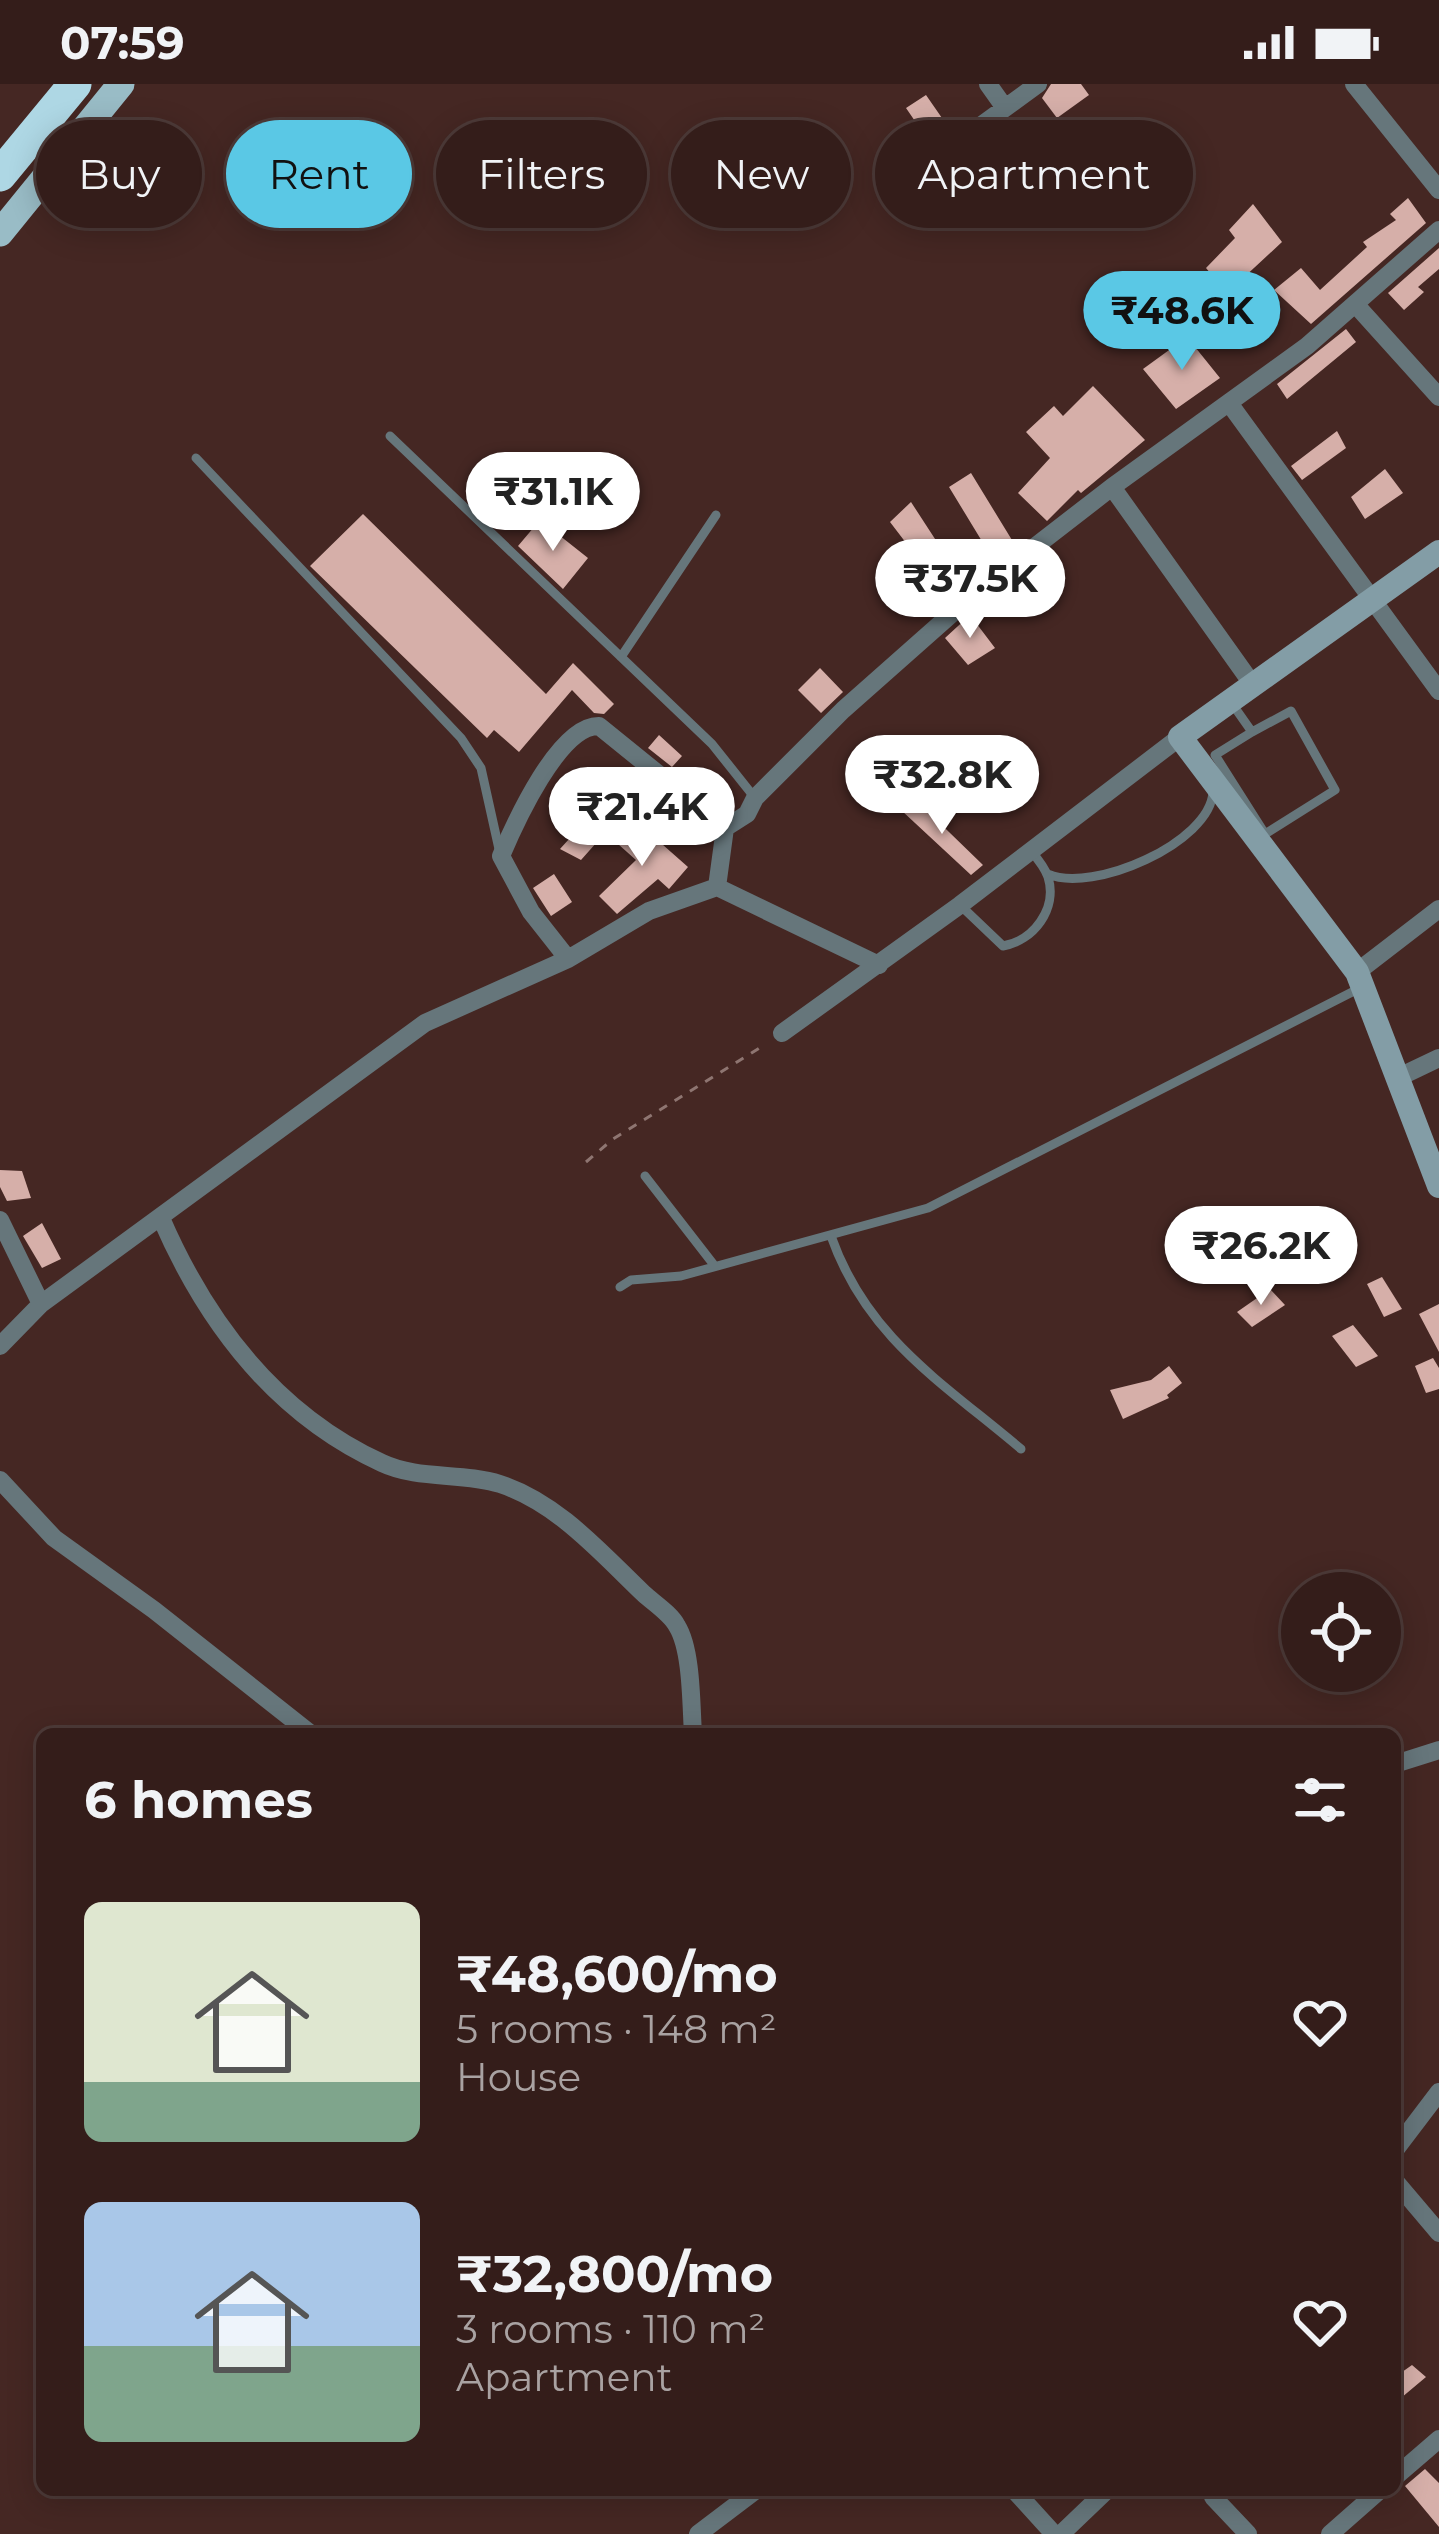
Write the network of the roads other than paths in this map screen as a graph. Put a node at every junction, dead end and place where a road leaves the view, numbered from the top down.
1 (75, 84) edge
2 (121, 84) edge
3 (988, 84) edge
4 (1038, 84) edge
5 (1354, 84) edge
6 (1005, 108) junction
7 (989, 120) edge
8 (0, 175) edge
9 (1439, 190) edge
10 (1439, 230) edge
11 (0, 233) edge
12 (1356, 305) junction
13 (1439, 397) edge
14 (1229, 403) junction
15 (390, 436) dead end
16 (196, 458) dead end
17 (1112, 487) junction
18 (716, 514) dead end
19 (1439, 552) edge
20 (1376, 600) junction
21 (621, 657) junction
22 (1253, 685) junction
23 (1439, 691) edge
24 (1231, 701) junction
25 (1252, 733) junction
26 (1180, 737) junction
27 (1213, 781) junction
28 (755, 798) junction
29 (725, 828) junction
30 (1031, 850) junction
31 (501, 856) junction
32 (1048, 874) junction
33 (717, 887) junction
34 (960, 905) junction
35 (1439, 909) edge
36 (568, 959) junction
37 (879, 964) junction
38 (1360, 979) junction
39 (782, 1033) road end
40 (1439, 1058) edge
41 (1397, 1078) junction
42 (645, 1176) dead end
43 (1439, 1186) edge
44 (161, 1218) junction
45 (0, 1220) edge
46 (832, 1236) junction
47 (714, 1265) junction
48 (620, 1287) dead end
49 (40, 1304) junction
50 (0, 1346) edge
51 (1022, 1449) dead end
52 (0, 1480) edge
53 (302, 1728) edge
54 (693, 1728) edge
55 (1439, 1750) edge
56 (1401, 1762) edge
57 (1439, 2092) edge
58 (1401, 2142) edge
59 (1401, 2188) edge
60 (1439, 2233) edge
61 (1439, 2439) edge
62 (1401, 2472) edge
63 (748, 2496) edge
64 (1020, 2496) edge
65 (1100, 2496) edge
66 (1373, 2496) edge
67 (1213, 2497) dead end
68 (698, 2534) edge
69 (1057, 2534) edge
70 (1248, 2534) edge
71 (1330, 2534) edge

1 - 8 highway
2 - 11 main road
3 - 6 street
4 - 6 street
5 - 9 street
6 - 7 street
10 - 12 street
12 - 13 street
12 - 14 street
14 - 17 street
14 - 20 street
15 - 21 lane
16 - 31 lane
17 - 22 street
17 - 28 street
18 - 21 lane
19 - 20 street
20 - 22 street
20 - 23 street
21 - 28 lane
22 - 24 street
24 - 25 lane
24 - 26 street
25 - 25 lane
26 - 27 street
26 - 30 street
27 - 32 lane
27 - 38 street
28 - 29 street
29 - 31 street
29 - 33 street
30 - 32 lane
30 - 34 street
31 - 36 street
32 - 34 lane
33 - 36 street
33 - 37 street
34 - 37 street
35 - 38 street
36 - 44 street
37 - 39 street
38 - 41 street
38 - 46 lane
40 - 41 street
41 - 43 street
42 - 47 lane
44 - 49 street
44 - 54 street
45 - 49 street
46 - 47 lane
46 - 51 lane
47 - 48 lane
49 - 50 street
52 - 53 street
55 - 56 street
57 - 58 street
59 - 60 street
61 - 62 street
63 - 68 street
64 - 69 street
65 - 69 street
66 - 71 street
67 - 70 street

